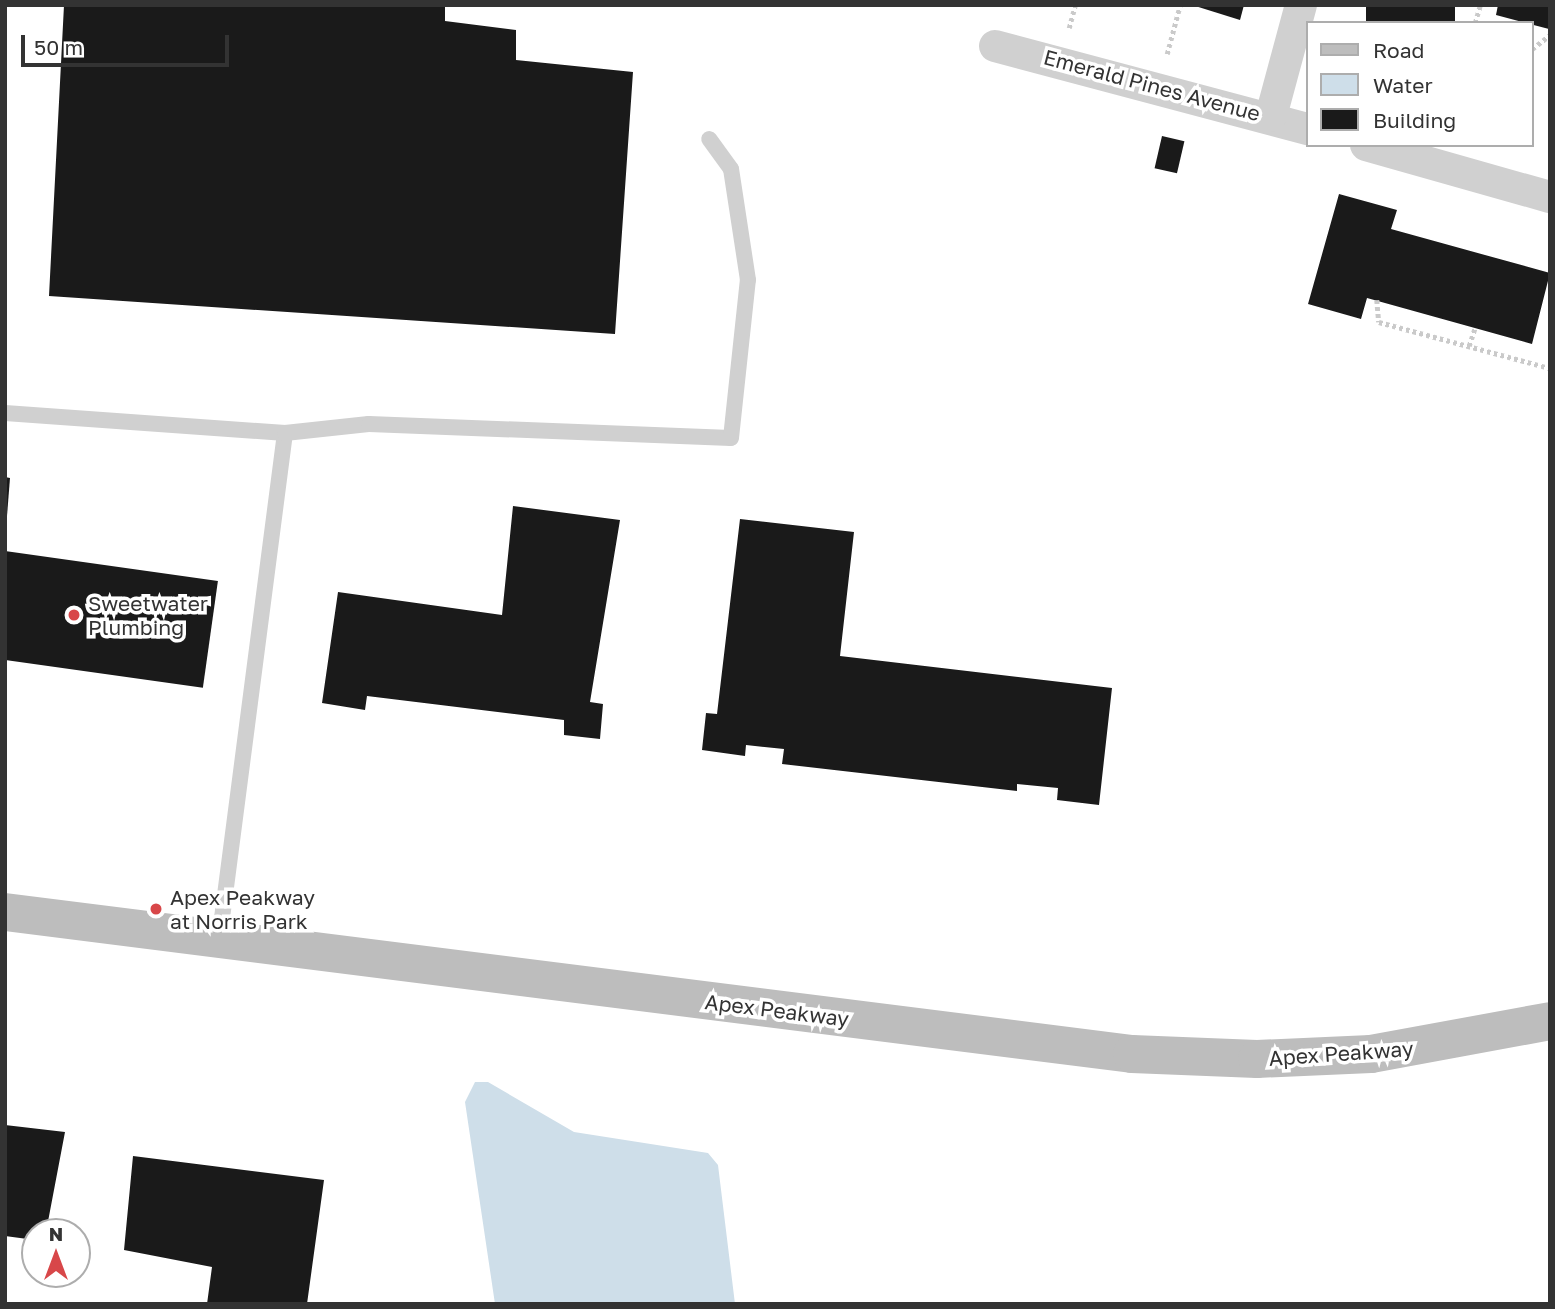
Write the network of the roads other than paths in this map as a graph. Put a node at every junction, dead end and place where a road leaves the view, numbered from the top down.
1 (1301, 5) edge
2 (995, 46) dead end
3 (1271, 116) junction
4 (1306, 128) edge
5 (709, 139) dead end
6 (1373, 147) edge
7 (1550, 197) edge
8 (5, 413) edge
9 (285, 433) junction
10 (5, 912) edge
11 (219, 942) junction
12 (1550, 1021) edge

1 - 3 street
2 - 3 street, Emerald Pines Avenue
3 - 4 street, Emerald Pines Avenue
5 - 9 lane
6 - 7 street
8 - 9 lane
9 - 11 lane
10 - 11 main road, Apex Peakway
11 - 12 main road, Apex Peakway

